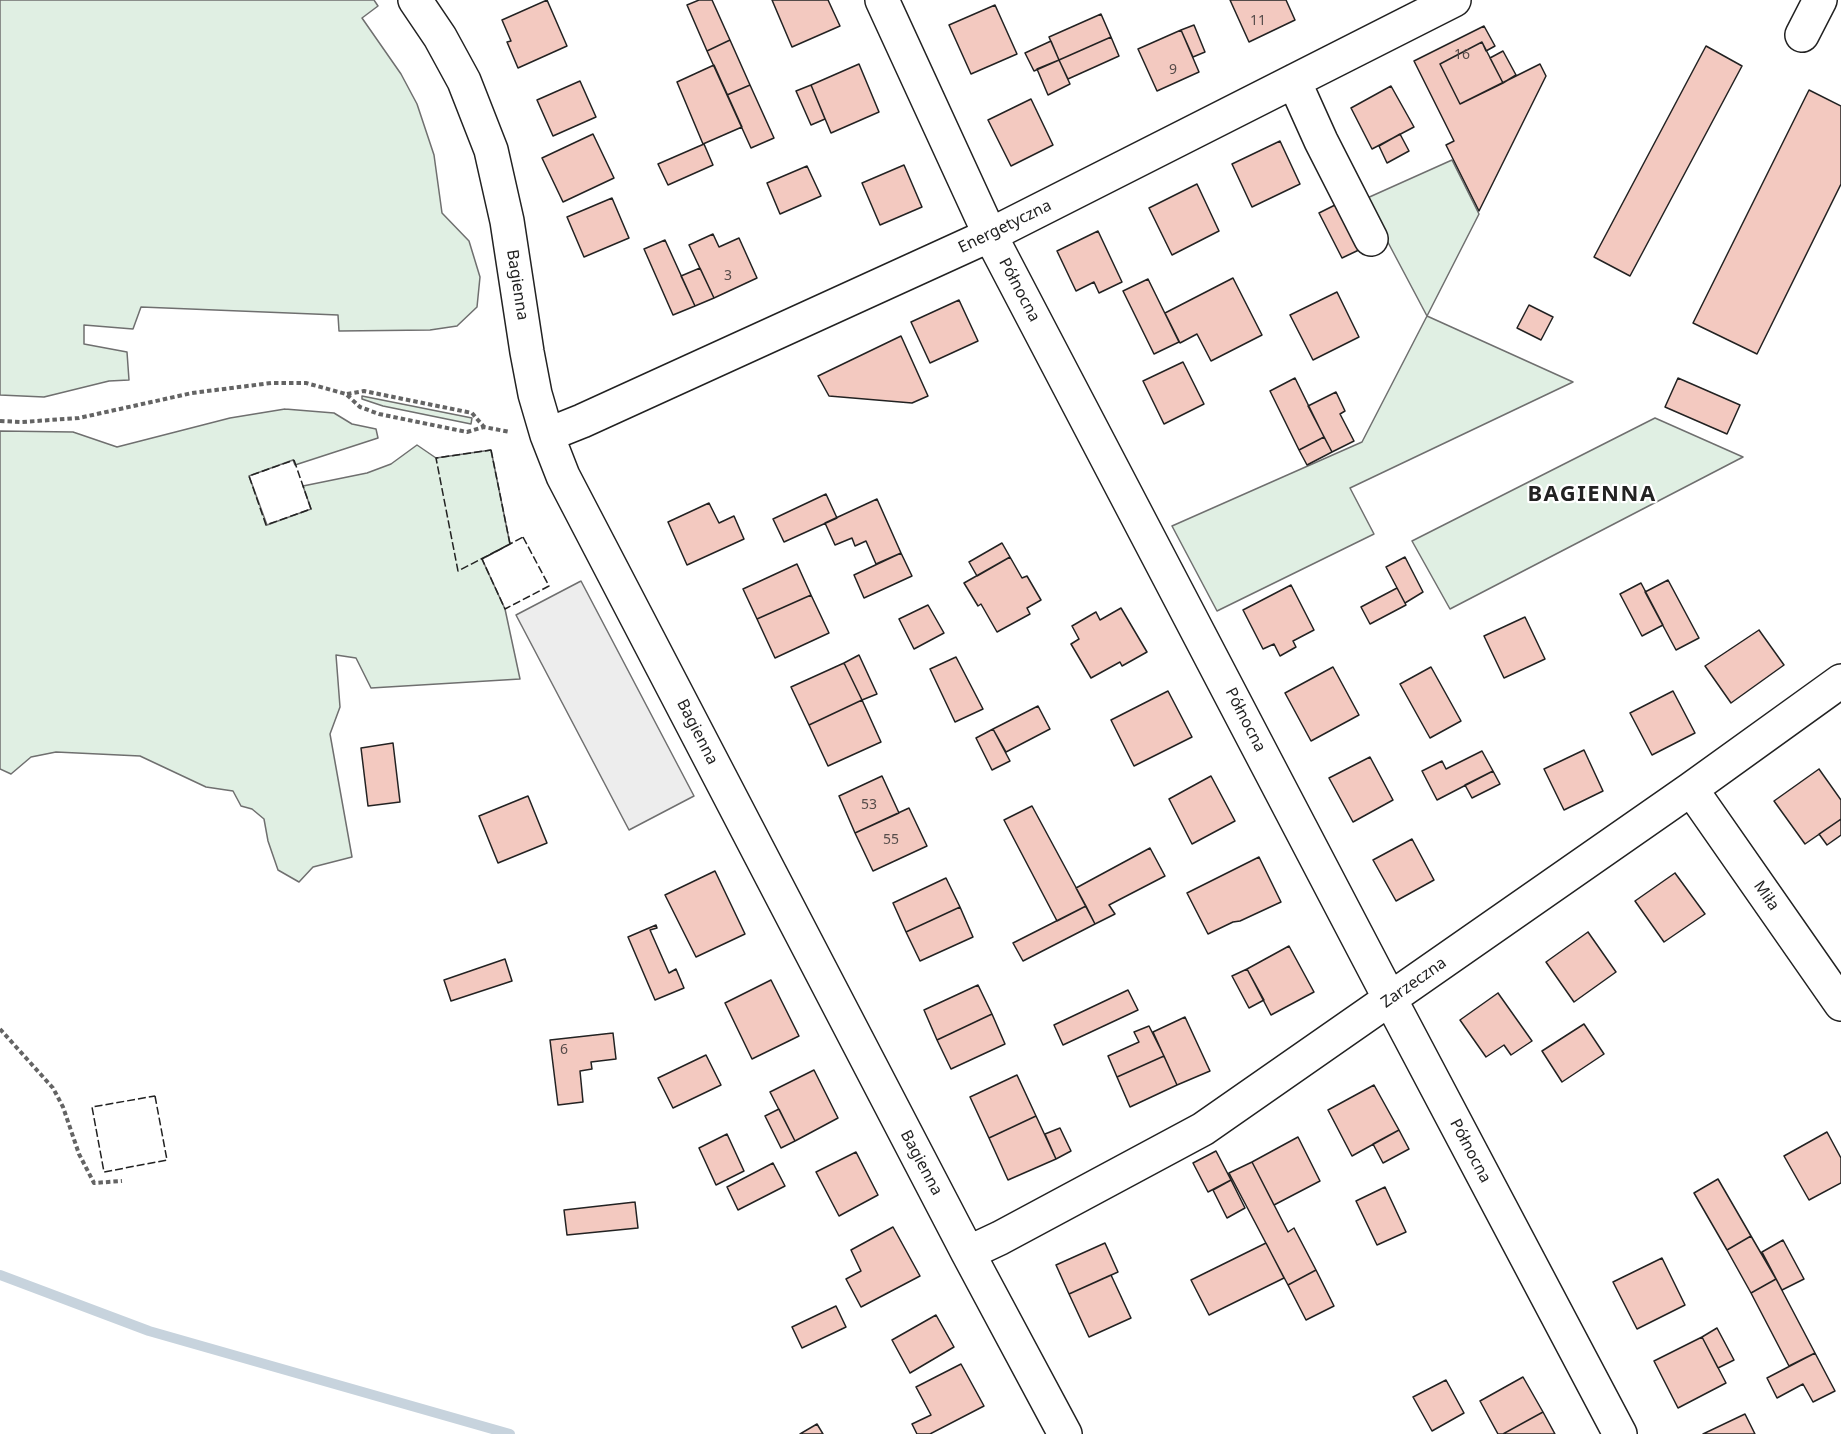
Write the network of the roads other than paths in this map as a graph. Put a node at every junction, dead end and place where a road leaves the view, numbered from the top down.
1 (415, 0) edge
2 (882, 0) edge
3 (1454, 0) edge
4 (1820, 0) edge
5 (1802, 35) dead end
6 (1294, 81) junction
7 (990, 235) junction
8 (1371, 239) dead end
9 (547, 435) junction
10 (1841, 681) edge
11 (1691, 789) junction
12 (1390, 999) junction
13 (1841, 1004) edge
14 (968, 1253) junction
15 (1065, 1434) edge
16 (1620, 1434) edge

1 - 9 street, Bagienna
2 - 7 street, Północna
3 - 6 street, Energetyczna
4 - 5 street
6 - 7 street, Energetyczna
6 - 8 street
7 - 9 street, Energetyczna
7 - 12 street, Północna
9 - 14 street, Bagienna
10 - 11 street, Zarzeczna
11 - 12 street, Zarzeczna
11 - 13 street, Miła
12 - 14 street, Zarzeczna
12 - 16 street, Północna
14 - 15 street, Bagienna

